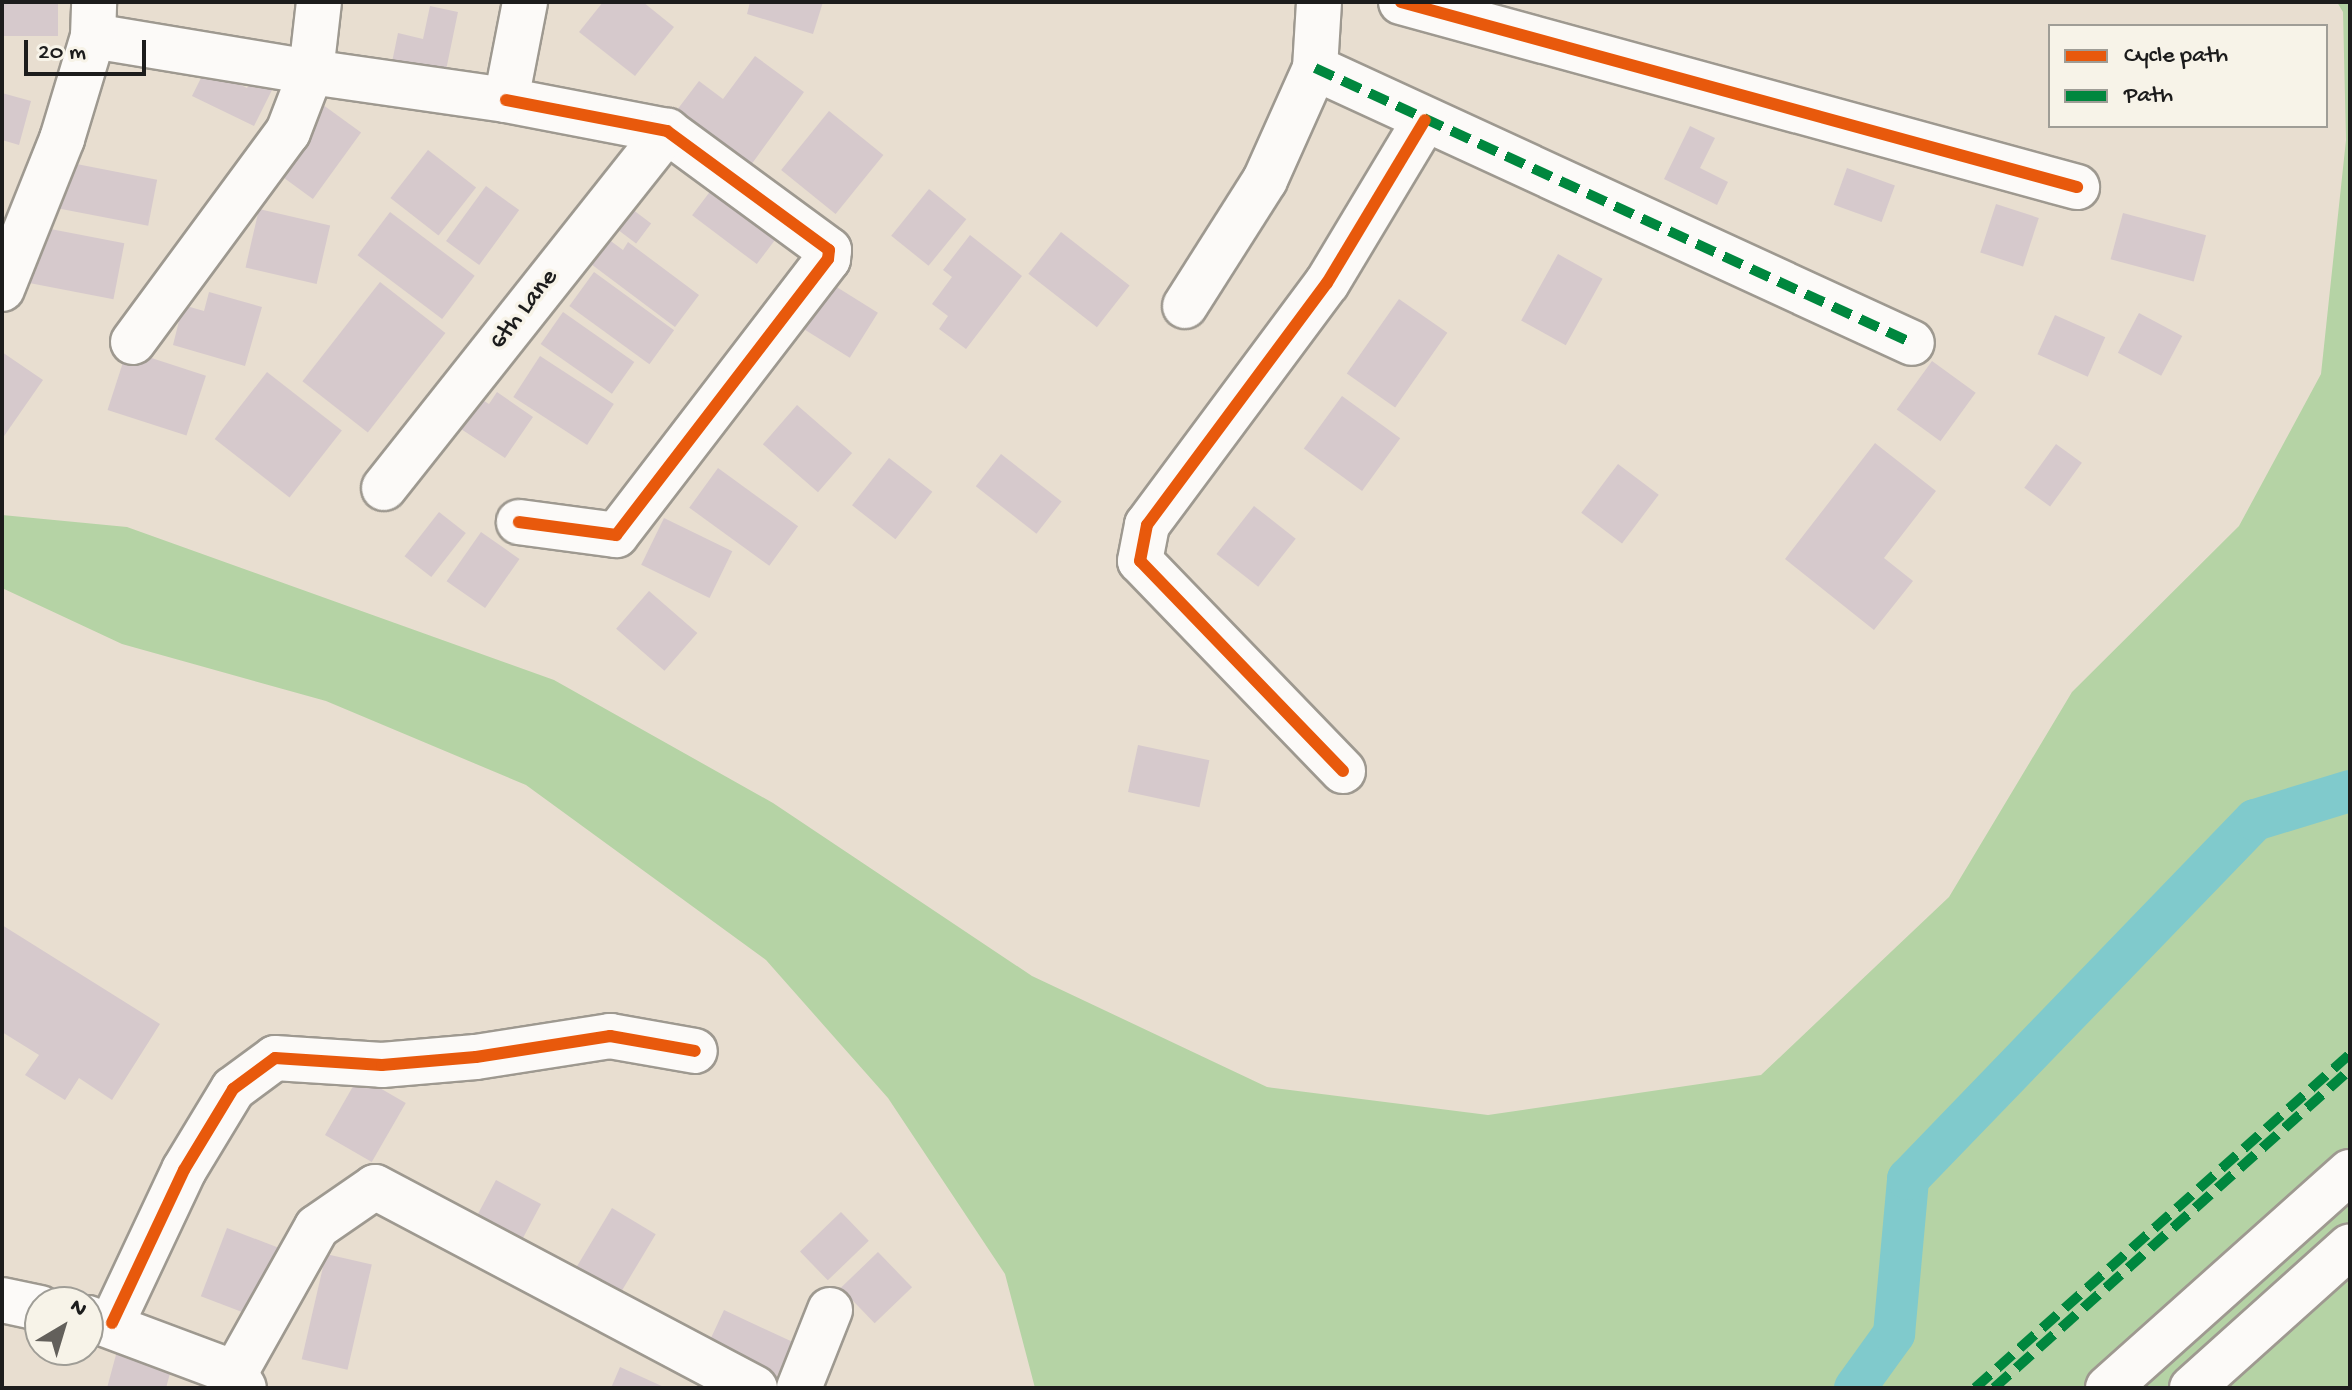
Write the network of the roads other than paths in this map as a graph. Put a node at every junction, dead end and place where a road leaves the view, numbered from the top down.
1 (319, 2) edge
2 (525, 2) edge
3 (1319, 2) edge
4 (1401, 2) edge
5 (93, 19) edge
6 (1315, 68) junction
7 (311, 72) junction
8 (506, 100) junction
9 (1425, 120) junction
10 (667, 131) junction
11 (2077, 187) dead end
12 (2, 289) edge
13 (1185, 306) dead end
14 (133, 342) dead end
15 (1912, 343) dead end
16 (384, 488) dead end
17 (519, 522) dead end
18 (1343, 771) dead end
19 (695, 1051) dead end
20 (2350, 1172) edge
21 (2350, 1246) edge
22 (2, 1300) edge
23 (24, 1305) edge
24 (830, 1310) dead end
25 (104, 1313) edge
26 (104, 1322) edge
27 (240, 1380) edge
28 (755, 1388) edge
29 (799, 1388) edge
30 (2108, 1388) edge
31 (2192, 1388) edge

1 - 7 main road
2 - 8 main road
3 - 6 main road
4 - 11 main road
5 - 7 main road
5 - 12 main road
6 - 9 main road
6 - 13 main road
7 - 8 main road
7 - 14 main road
8 - 10 main road
9 - 15 main road
9 - 18 main road
10 - 16 main road, 6th Lane
10 - 17 main road
19 - 25 main road
20 - 30 main road
21 - 31 main road
22 - 23 main road
24 - 29 main road
26 - 27 main road
27 - 28 main road

